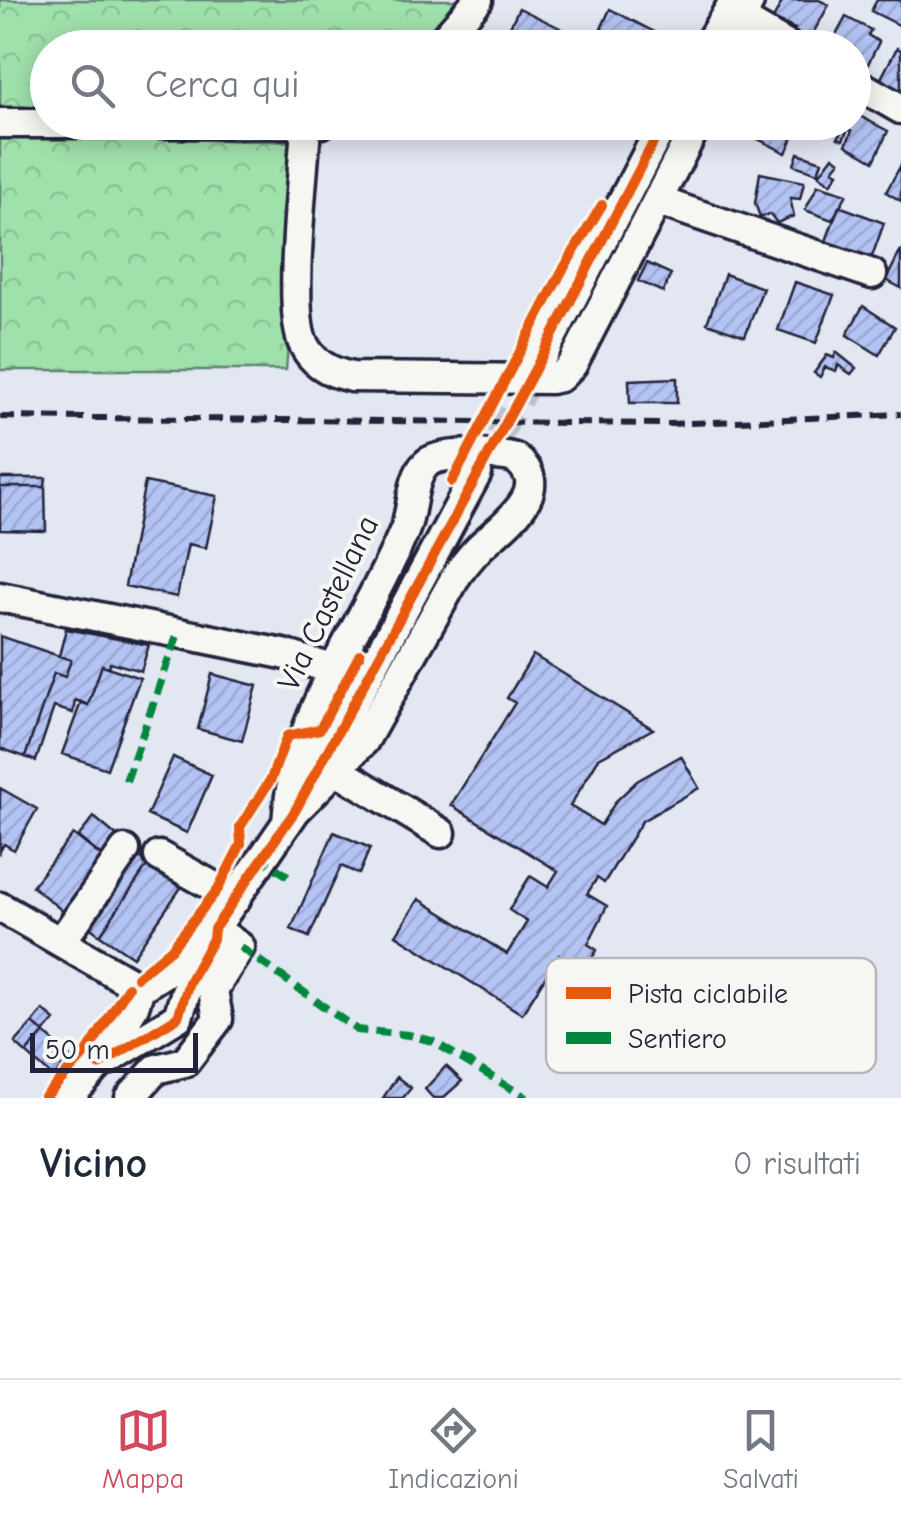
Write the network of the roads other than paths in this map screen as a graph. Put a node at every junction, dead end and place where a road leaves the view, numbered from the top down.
1 (478, 0) edge
2 (720, 0) edge
3 (742, 7) edge
4 (452, 30) edge
5 (718, 30) edge
6 (726, 30) edge
7 (770, 30) edge
8 (871, 91) edge
9 (901, 108) edge
10 (0, 124) edge
11 (30, 124) edge
12 (314, 140) edge
13 (655, 140) edge
14 (689, 140) edge
15 (658, 201) junction
16 (872, 274) dead end
17 (534, 371) tunnel mouth
18 (477, 473) tunnel mouth
19 (0, 597) edge
20 (332, 669) junction
21 (337, 770) junction
22 (291, 817) junction
23 (441, 833) dead end
24 (126, 850) dead end
25 (159, 856) dead end
26 (236, 899) junction
27 (0, 907) edge
28 (214, 929) junction
29 (61, 942) junction
30 (143, 991) junction
31 (174, 1015) junction
32 (99, 1065) junction
33 (68, 1098) edge
34 (130, 1098) edge

1 - 4 street
2 - 5 street
3 - 6 street
3 - 7 street
8 - 9 street
10 - 11 street
12 - 15 street
13 - 17 street
14 - 15 street
15 - 16 street
18 - 22 street, Via Castellana
19 - 20 street
20 - 21 street, Via Castellana
20 - 22 street, Via Castellana
21 - 22 street, Via Castellana
21 - 23 street
22 - 26 street, Via Castellana
24 - 29 street
25 - 26 street
26 - 28 street, Via Castellana
27 - 29 street
28 - 30 street, Via Castellana
28 - 31 street, Via Castellana
28 - 34 street
29 - 30 street
30 - 31 street
30 - 31 street
30 - 32 street, Via Castellana
31 - 32 street, Via Castellana
32 - 33 street, Via Castellana

